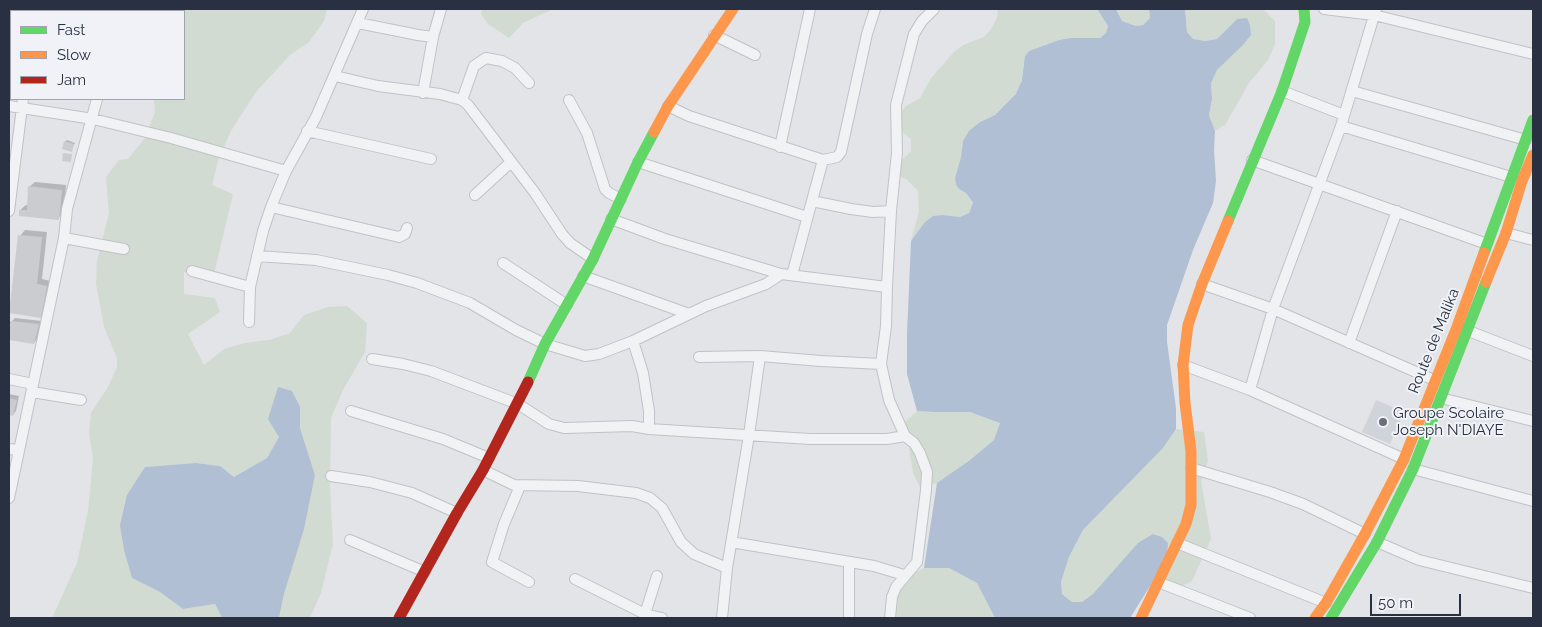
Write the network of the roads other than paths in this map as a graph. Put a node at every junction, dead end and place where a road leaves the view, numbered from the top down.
1 (363, 9) edge
2 (442, 9) edge
3 (733, 9) edge
4 (810, 9) edge
5 (875, 9) edge
6 (934, 9) edge
7 (1304, 9) edge
8 (1324, 9) edge
9 (1375, 12) edge
10 (358, 23) junction
11 (714, 35) junction
12 (433, 37) junction
13 (1533, 54) edge
14 (755, 55) dead end
15 (335, 76) junction
16 (530, 83) dead end
17 (1282, 91) junction
18 (1352, 91) junction
19 (423, 93) junction
20 (97, 100) edge
21 (462, 100) junction
22 (569, 100) dead end
23 (22, 103) edge
24 (9, 106) edge
25 (668, 106) junction
26 (1344, 115) junction
27 (93, 119) junction
28 (1533, 120) edge
29 (1341, 126) junction
30 (307, 131) junction
31 (1526, 140) junction
32 (780, 147) junction
33 (1533, 158) edge
34 (431, 159) dead end
35 (823, 160) junction
36 (1252, 160) junction
37 (511, 162) junction
38 (638, 162) junction
39 (286, 171) junction
40 (1511, 177) junction
41 (1319, 184) junction
42 (475, 195) dead end
43 (621, 199) junction
44 (812, 201) junction
45 (272, 206) junction
46 (9, 211) edge
47 (891, 211) junction
48 (1396, 212) junction
49 (807, 217) junction
50 (612, 219) junction
51 (407, 228) dead end
52 (1506, 233) junction
53 (64, 238) junction
54 (1533, 240) edge
55 (1487, 244) junction
56 (124, 250) dead end
57 (257, 256) junction
58 (593, 259) junction
59 (503, 264) dead end
60 (192, 271) dead end
61 (781, 274) junction
62 (792, 275) junction
63 (583, 276) junction
64 (1202, 284) junction
65 (250, 287) junction
66 (886, 287) junction
67 (567, 305) junction
68 (1272, 309) junction
69 (689, 314) junction
70 (249, 322) dead end
71 (1466, 330) junction
72 (633, 341) junction
73 (1349, 343) junction
74 (545, 344) junction
75 (760, 356) junction
76 (1533, 356) edge
77 (699, 357) dead end
78 (372, 359) dead end
79 (881, 364) junction
80 (1183, 365) junction
81 (9, 379) edge
82 (1434, 380) junction
83 (32, 388) junction
84 (1250, 390) junction
85 (1441, 398) junction
86 (81, 400) dead end
87 (518, 404) junction
88 (351, 411) dead end
89 (1533, 421) edge
90 (650, 430) junction
91 (749, 434) junction
92 (905, 436) junction
93 (14, 450) edge
94 (489, 458) junction
95 (1404, 459) junction
96 (1191, 468) junction
97 (1413, 469) junction
98 (483, 470) junction
99 (331, 476) dead end
100 (520, 486) junction
101 (9, 498) edge
102 (1533, 501) edge
103 (457, 512) junction
104 (1365, 534) junction
105 (350, 540) dead end
106 (731, 542) junction
107 (1376, 542) junction
108 (1177, 543) junction
109 (849, 563) junction
110 (727, 568) junction
111 (425, 572) junction
112 (904, 575) junction
113 (657, 576) dead end
114 (575, 579) dead end
115 (529, 582) dead end
116 (1158, 582) junction
117 (1533, 588) edge
118 (1326, 603) junction
119 (645, 614) junction
120 (399, 618) edge
121 (662, 618) edge
122 (722, 618) edge
123 (848, 618) edge
124 (890, 618) edge
125 (1142, 618) edge
126 (1250, 618) edge
127 (1315, 618) edge
128 (1333, 618) edge

1 - 10 street
2 - 12 street
3 - 11 street
4 - 32 street
5 - 35 street
6 - 47 street
7 - 17 street
8 - 9 street
9 - 13 street
9 - 18 street
10 - 12 street
10 - 15 street
11 - 14 street
11 - 25 street
12 - 19 street
15 - 19 street
15 - 30 street
16 - 21 street
17 - 26 street
17 - 36 street
18 - 26 street
18 - 31 street
19 - 21 street
20 - 27 street
21 - 37 street
22 - 43 street
23 - 24 street
23 - 27 street
23 - 46 street
25 - 32 street
25 - 38 street
26 - 29 street
27 - 39 street
27 - 53 street
28 - 31 street, Route de Malika
29 - 40 street
29 - 41 street
30 - 34 street
30 - 39 street
31 - 40 street, Route de Malika
32 - 35 street
33 - 52 street, Route de Malika
35 - 44 street
36 - 41 street
36 - 64 street
37 - 42 street
37 - 58 street
38 - 43 street
38 - 49 street
39 - 45 street
40 - 55 street, Route de Malika
41 - 48 street
41 - 68 street
43 - 50 street
44 - 47 street
44 - 49 street
45 - 51 street
45 - 57 street
47 - 66 street
48 - 55 street
48 - 73 street
49 - 62 street
50 - 58 street
50 - 61 street
52 - 54 street
52 - 71 street, Route de Malika
53 - 56 street
53 - 83 street
55 - 82 street, Route de Malika
57 - 65 street
57 - 74 street
58 - 63 street
59 - 67 street
60 - 65 street
61 - 62 street
61 - 69 street
62 - 66 street
63 - 67 street
63 - 69 street
64 - 68 street
64 - 80 street
65 - 70 street
66 - 79 street
67 - 74 street
68 - 73 street
68 - 84 street
69 - 72 street
71 - 76 street
71 - 85 street, Route de Malika
72 - 74 street
72 - 90 street
73 - 82 street
74 - 87 street
75 - 77 street
75 - 79 street
75 - 91 street
78 - 87 street
79 - 92 street
80 - 84 street
80 - 96 street
81 - 83 street
82 - 95 street, Route de Malika
83 - 86 street
83 - 93 street
84 - 95 street
85 - 89 street
85 - 97 street, Route de Malika
87 - 90 street
87 - 94 street
88 - 94 street
90 - 91 street
91 - 92 street
91 - 106 street
92 - 112 street
93 - 101 street
94 - 98 street
95 - 104 street, Route de Malika
96 - 104 street
96 - 108 street
97 - 102 street
97 - 107 street, Route de Malika
98 - 100 street
98 - 103 street
99 - 103 street
100 - 110 street
100 - 115 street
103 - 111 street
104 - 118 street, Route de Malika
105 - 111 street
106 - 109 street
106 - 110 street
107 - 117 street
107 - 128 street, Route de Malika
108 - 116 street
108 - 118 street
109 - 112 street
109 - 123 street
110 - 122 street
111 - 120 street
112 - 124 street
113 - 119 street
114 - 119 street
116 - 125 street
116 - 126 street
118 - 127 street, Route de Malika
119 - 121 street

